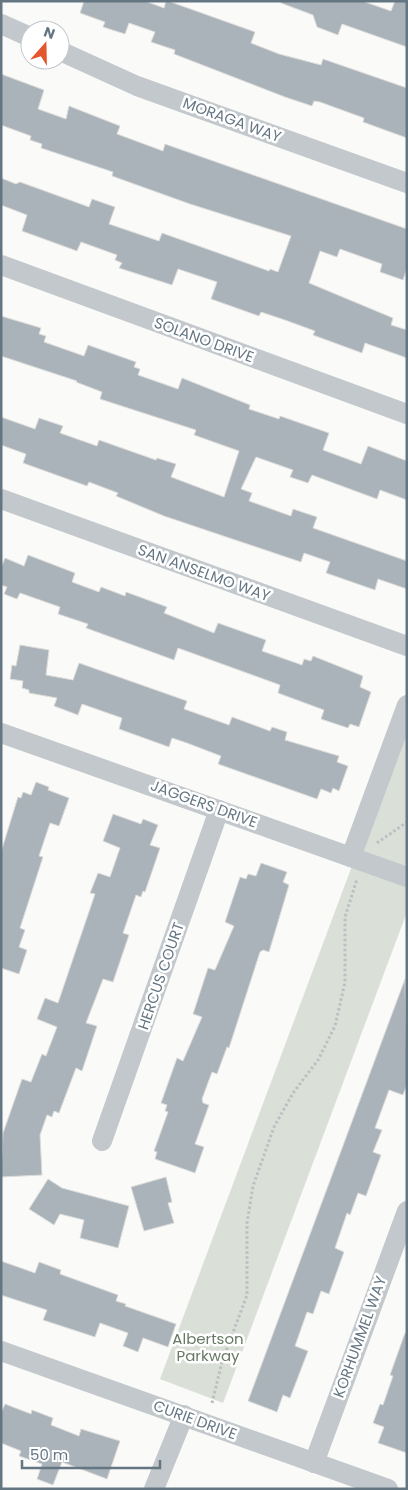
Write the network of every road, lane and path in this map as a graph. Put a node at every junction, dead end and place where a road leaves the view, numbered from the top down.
1 (1, 24) edge
2 (20, 33) edge
3 (70, 56) edge
4 (407, 183) edge
5 (1, 265) edge
6 (407, 414) edge
7 (1, 500) edge
8 (407, 646) edge
9 (407, 704) edge
10 (1, 733) edge
11 (219, 810) junction
12 (407, 822) edge
13 (358, 859) junction
14 (407, 877) edge
15 (102, 1141) dead end
16 (407, 1211) edge
17 (1, 1351) edge
18 (212, 1403) dead end
19 (184, 1416) junction
20 (314, 1463) junction
21 (154, 1489) edge
22 (388, 1489) edge

1 - 2 street
3 - 4 street, MORAGA WAY
5 - 6 street, SOLANO DRIVE
7 - 8 street, SAN ANSELMO WAY
9 - 13 street
10 - 11 street, JAGGERS DRIVE
11 - 13 street, JAGGERS DRIVE
11 - 15 street, HERCUS COURT
12 - 13 path
13 - 14 street, JAGGERS DRIVE
13 - 18 path
16 - 20 street, KORHUMMEL WAY
17 - 19 street, CURIE DRIVE
19 - 20 street, CURIE DRIVE
19 - 21 street
20 - 22 street, CURIE DRIVE

